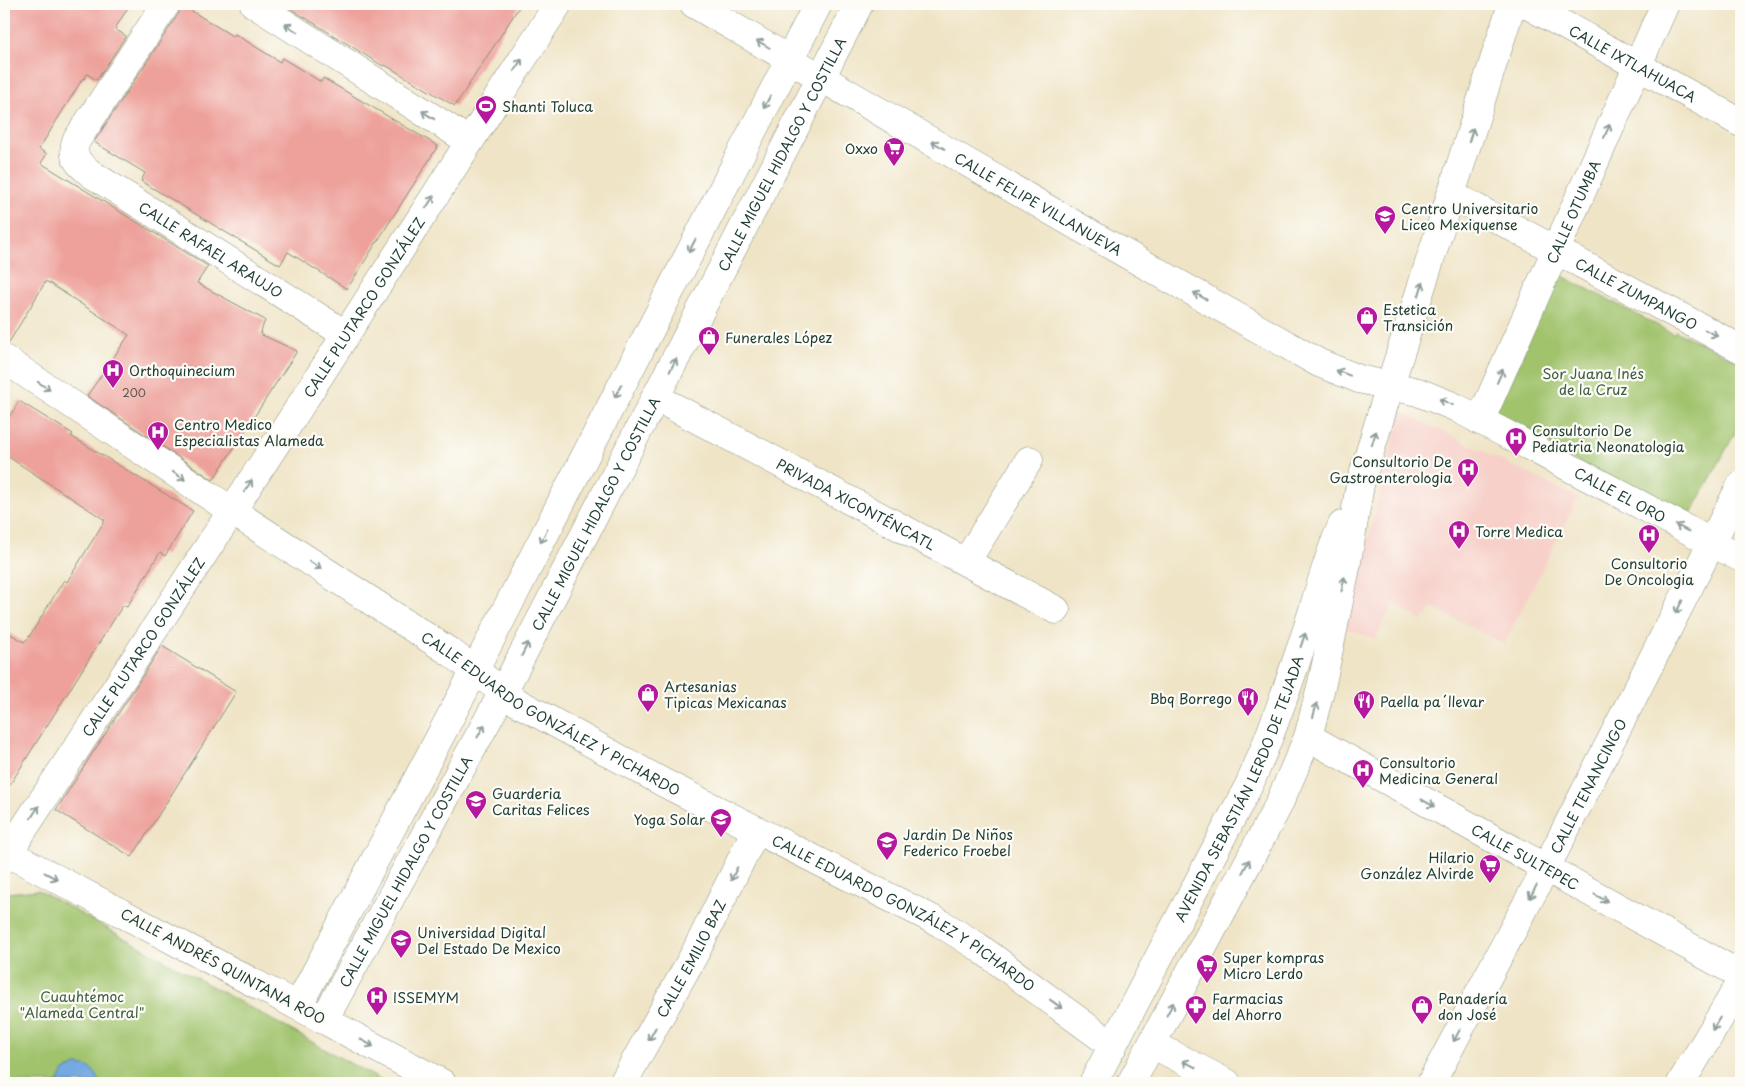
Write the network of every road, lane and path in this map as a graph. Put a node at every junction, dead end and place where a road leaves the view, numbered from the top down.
1 (166, 4) edge
2 (254, 4) edge
3 (558, 4) edge
4 (694, 4) edge
5 (818, 4) edge
6 (859, 4) edge
7 (1512, 4) edge
8 (1526, 4) edge
9 (1665, 4) edge
10 (789, 58) junction
11 (1637, 66) junction
12 (821, 76) junction
13 (1741, 123) edge
14 (469, 142) junction
15 (1452, 195) junction
16 (1554, 249) junction
17 (345, 334) junction
18 (1741, 348) edge
19 (4, 359) edge
20 (1390, 386) junction
21 (656, 398) junction
22 (1480, 421) junction
23 (1029, 460) dead end
24 (1360, 485) junction
25 (1741, 486) edge
26 (232, 511) junction
27 (1711, 543) junction
28 (1741, 558) edge
29 (966, 562) junction
30 (1056, 610) dead end
31 (475, 670) junction
32 (503, 692) junction
33 (1308, 737) junction
34 (756, 830) junction
35 (5, 854) edge
36 (1546, 868) junction
37 (1741, 975) edge
38 (1741, 982) edge
39 (298, 1006) junction
40 (324, 1020) junction
41 (1152, 1044) junction
42 (1113, 1046) junction
43 (442, 1083) edge
44 (623, 1083) edge
45 (1093, 1083) edge
46 (1131, 1083) edge
47 (1227, 1083) edge
48 (1431, 1083) edge
49 (1681, 1083) edge

1 - 17 street, CALLE RAFAEL ARAUJO
14 -> 2 street
14 -> 3 street, CALLE PLUTARCO GONZÁLEZ
10 -> 4 street, CALLE FELIPE VILLANUEVA
5 - 10 street
6 - 12 street, CALLE MIGUEL HIDALGO Y COSTILLA
15 -> 7 street, AVENIDA SEBASTIÁN LERDO DE TEJADA
8 - 11 street, CALLE IXTLAHUACA
9 - 11 street, CALLE OTUMBA
10 - 12 street, CALLE FELIPE VILLANUEVA
10 -> 31 street
11 - 13 street, CALLE IXTLAHUACA
16 -> 11 street, CALLE OTUMBA
20 -> 12 street, CALLE FELIPE VILLANUEVA
21 -> 12 street, CALLE MIGUEL HIDALGO Y COSTILLA
17 -> 14 street, CALLE PLUTARCO GONZÁLEZ
15 - 16 street, CALLE ZUMPANGO
20 -> 15 street, AVENIDA SEBASTIÁN LERDO DE TEJADA
16 -> 18 street, CALLE ZUMPANGO
22 -> 16 street, CALLE OTUMBA
26 -> 17 street, CALLE PLUTARCO GONZÁLEZ
19 -> 26 street, CALLE EDUARDO GONZÁLEZ Y PICHARDO
22 -> 20 street, CALLE EL ORO
24 -> 20 street, AVENIDA SEBASTIÁN LERDO DE TEJADA
21 - 29 street, PRIVADA XICONTÉNCATL
32 -> 21 street, CALLE MIGUEL HIDALGO Y COSTILLA
27 -> 22 street, CALLE EL ORO
23 - 29 street
33 -> 24 street, AVENIDA SEBASTIÁN LERDO DE TEJADA
42 -> 24 street, AVENIDA SEBASTIÁN LERDO DE TEJADA
25 - 27 street, CALLE TENANCINGO
26 -> 31 street, CALLE EDUARDO GONZÁLEZ Y PICHARDO
35 -> 26 street, CALLE PLUTARCO GONZÁLEZ
27 - 28 street, CALLE EL ORO
27 -> 36 street, CALLE TENANCINGO
29 - 30 street, PRIVADA XICONTÉNCATL
31 - 32 street, CALLE EDUARDO GONZÁLEZ Y PICHARDO
31 - 39 street
32 - 34 street, CALLE EDUARDO GONZÁLEZ Y PICHARDO
40 -> 32 street, CALLE MIGUEL HIDALGO Y COSTILLA
33 -> 36 street, CALLE SULTEPEC
41 -> 33 street, AVENIDA SEBASTIÁN LERDO DE TEJADA
34 -> 42 street, CALLE EDUARDO GONZÁLEZ Y PICHARDO
34 -> 44 street, CALLE EMILIO BAZ
35 -> 39 street, CALLE ANDRÉS QUINTANA ROO
36 -> 37 street, CALLE SULTEPEC
36 -> 48 street, CALLE TENANCINGO
38 -> 49 street
39 - 40 street, CALLE ANDRÉS QUINTANA ROO
40 -> 43 street, CALLE ANDRÉS QUINTANA ROO
41 - 46 street, AVENIDA SEBASTIÁN LERDO DE TEJADA
47 -> 41 street
42 - 45 street, AVENIDA SEBASTIÁN LERDO DE TEJADA

